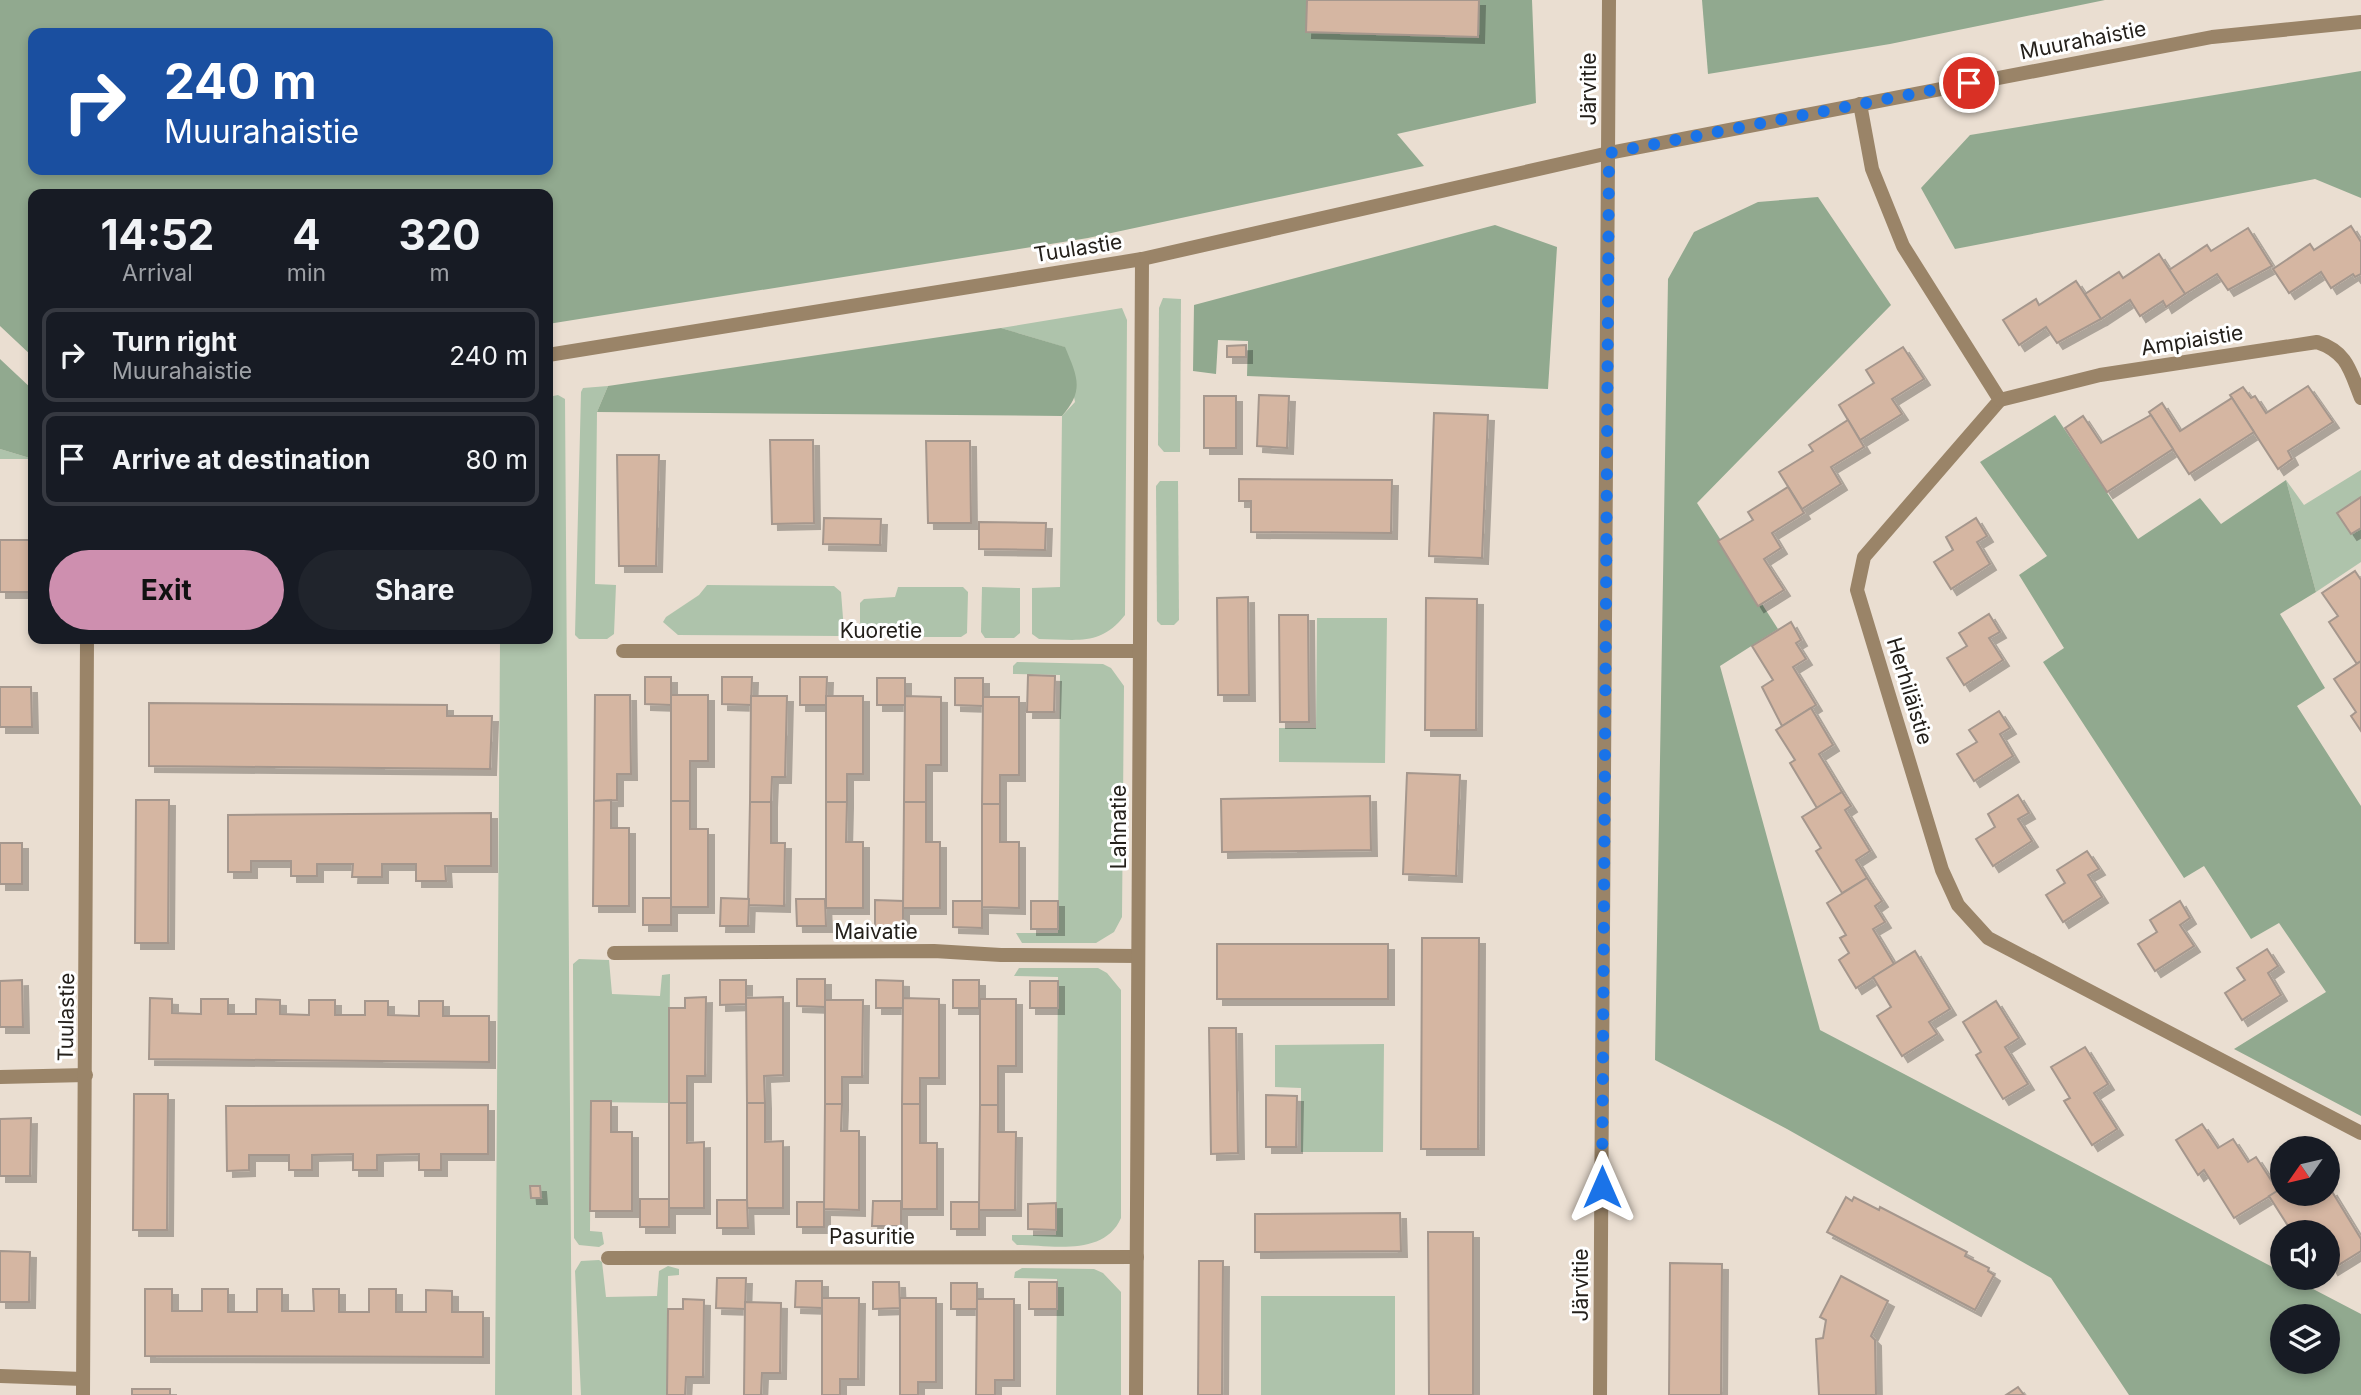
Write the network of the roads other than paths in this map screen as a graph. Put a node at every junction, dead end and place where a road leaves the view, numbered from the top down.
1 (1609, 0) edge
2 (2361, 22) edge
3 (1860, 104) junction
4 (1609, 153) junction
5 (1142, 260) junction
6 (553, 354) edge
7 (2361, 398) edge
8 (2000, 400) junction
9 (87, 644) edge
10 (623, 651) dead end
11 (1139, 651) junction
12 (614, 953) dead end
13 (1138, 956) junction
14 (86, 1075) junction
15 (0, 1077) edge
16 (2361, 1133) edge
17 (1137, 1257) junction
18 (608, 1258) dead end
19 (0, 1376) edge
20 (83, 1379) junction
21 (83, 1395) edge
22 (1136, 1395) edge
23 (1600, 1395) edge

1 - 4 street, Järvitie
2 - 3 street, Muurahaistie
3 - 4 street, Muurahaistie
3 - 8 street
4 - 5 street, Tuulastie
4 - 23 street, Järvitie
5 - 6 street, Tuulastie
5 - 11 street, Lahnatie
7 - 8 street, Ampiaistie
8 - 16 street, Herhiläistie
9 - 14 street, Tuulastie
10 - 11 street, Kuoretie
11 - 13 street, Lahnatie
12 - 13 street, Maivatie
13 - 17 street, Lahnatie
14 - 15 street
14 - 20 street, Tuulastie
17 - 18 street, Pasuritie
17 - 22 street, Lahnatie
19 - 20 street
20 - 21 street, Tuulastie

